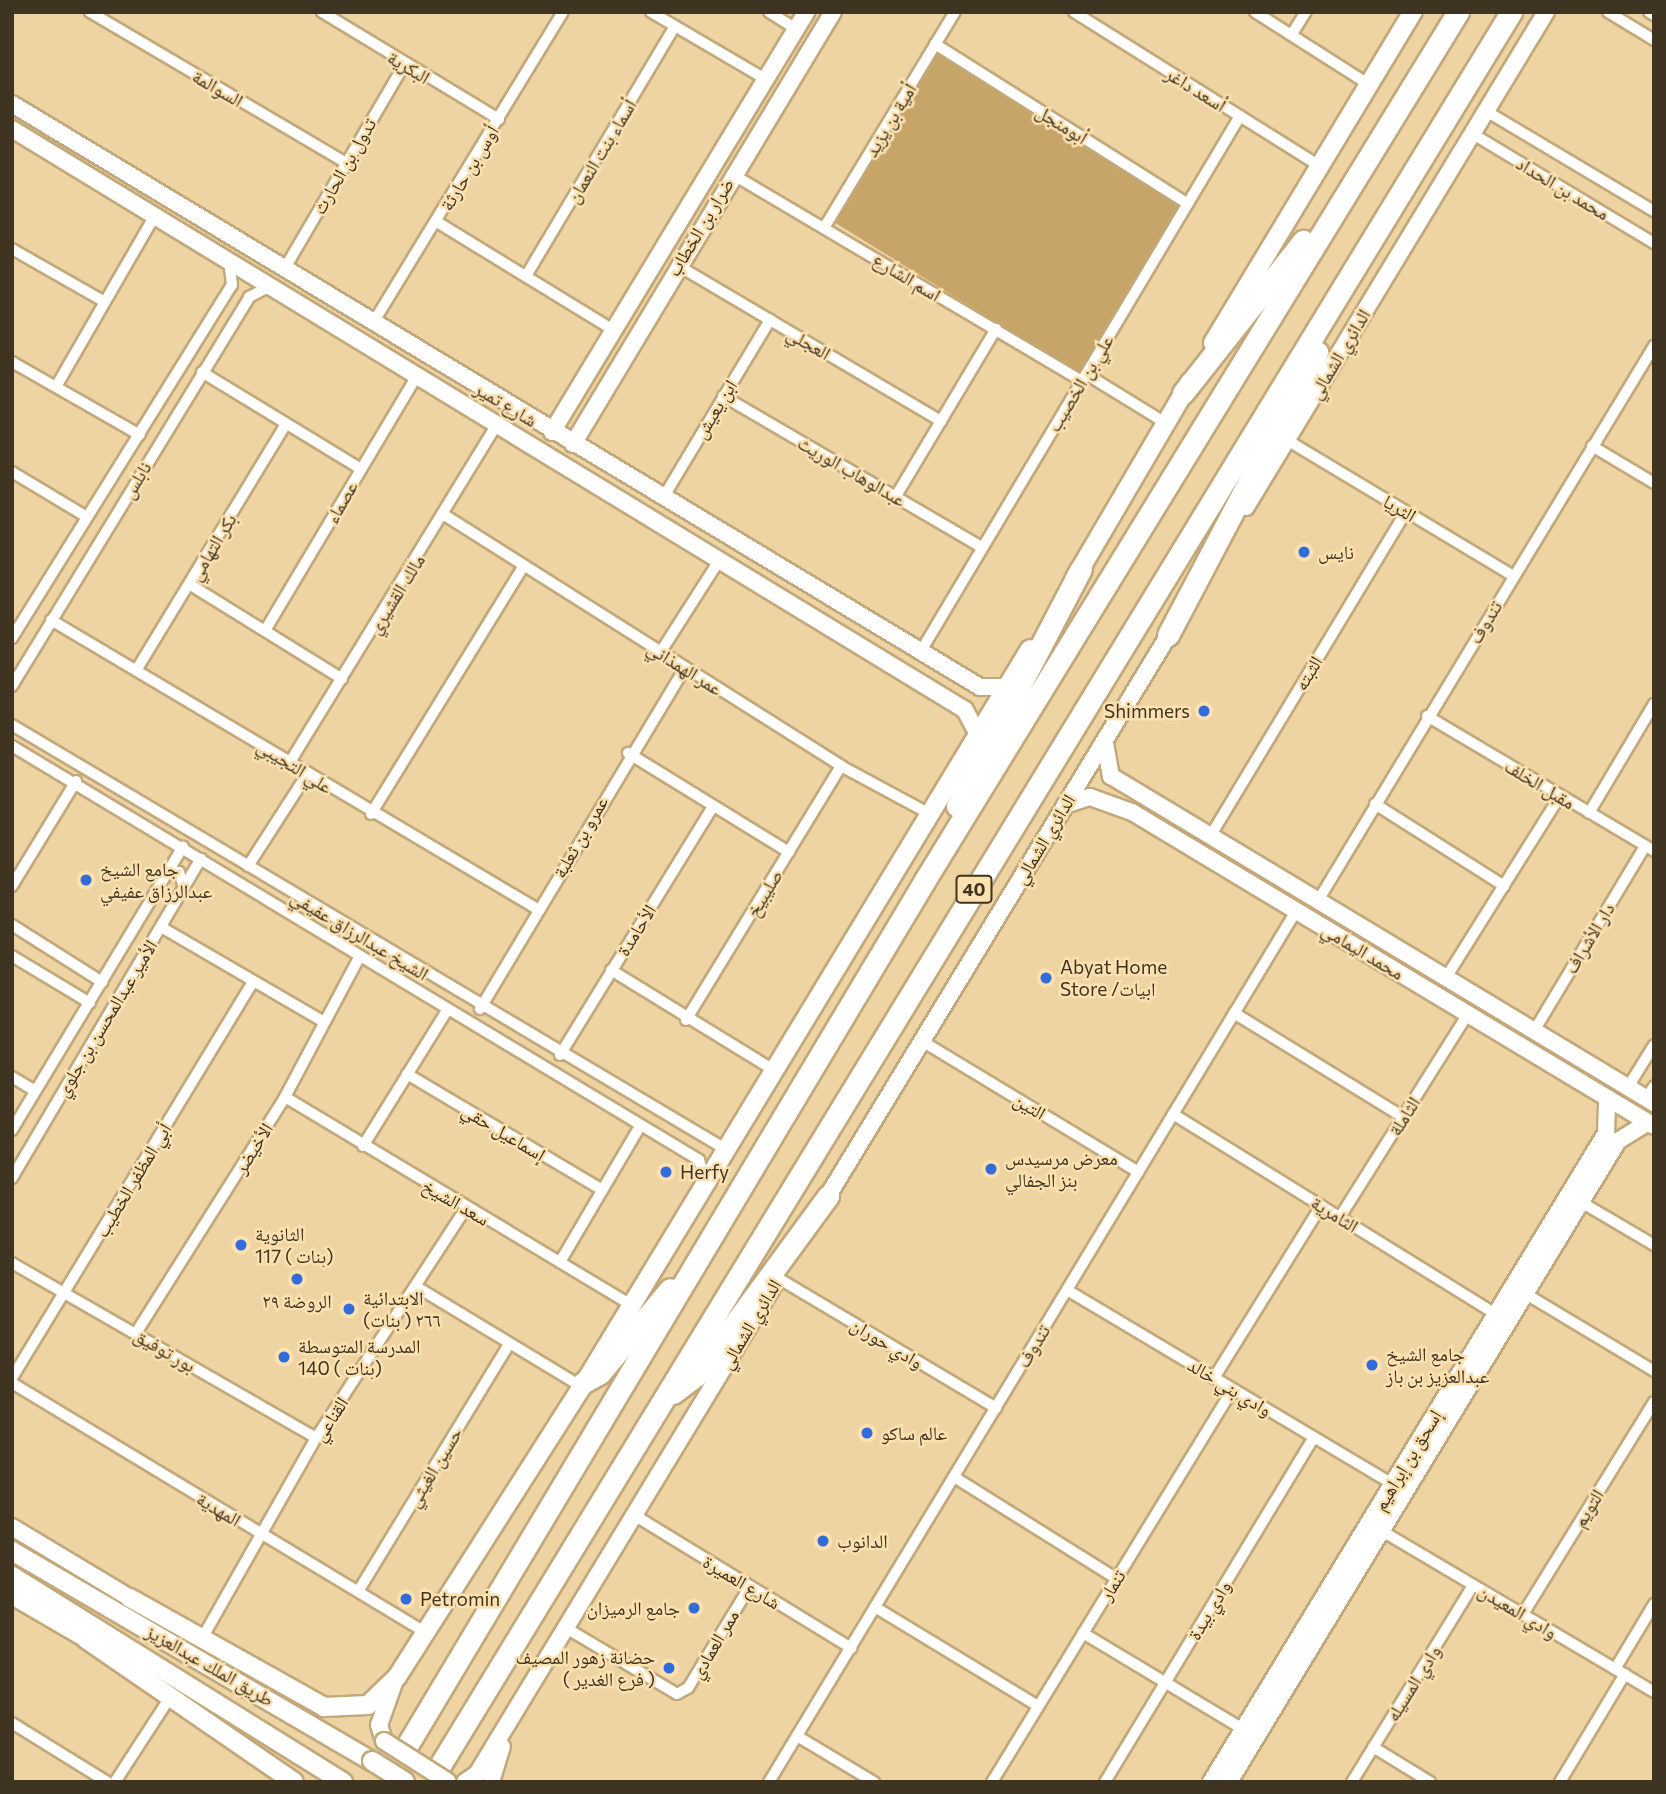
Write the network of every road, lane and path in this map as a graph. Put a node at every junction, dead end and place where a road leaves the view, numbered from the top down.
1 (90, 12) edge
2 (322, 12) edge
3 (563, 12) edge
4 (651, 12) edge
5 (769, 12) edge
6 (806, 12) edge
7 (833, 12) edge
8 (955, 12) edge
9 (1074, 12) edge
10 (1255, 12) edge
11 (1306, 12) edge
12 (1413, 12) edge
13 (1458, 12) edge
14 (1511, 12) edge
15 (1546, 12) edge
16 (1608, 12) edge
17 (1649, 12) edge
18 (1654, 15) edge
19 (675, 26) junction
20 (796, 29) junction
21 (1293, 34) junction
22 (1654, 40) edge
23 (936, 44) junction
24 (404, 65) junction
25 (765, 79) junction
26 (1368, 84) junction
27 (12, 104) edge
28 (1486, 111) junction
29 (1240, 116) junction
30 (499, 119) junction
31 (12, 129) edge
32 (1472, 134) junction
33 (1375, 148) junction
34 (101, 159) junction
35 (346, 163) junction
36 (1318, 165) junction
37 (732, 174) junction
38 (91, 175) junction
39 (1188, 204) junction
40 (1654, 211) edge
41 (155, 215) junction
42 (437, 222) junction
43 (824, 228) junction
44 (1374, 232) junction
45 (1654, 243) edge
46 (12, 249) edge
47 (229, 261) junction
48 (677, 265) junction
49 (285, 268) junction
50 (526, 276) junction
51 (232, 285) junction
52 (271, 286) junction
53 (249, 297) junction
54 (103, 302) junction
55 (770, 320) junction
56 (373, 323) junction
57 (996, 329) junction
58 (613, 330) junction
59 (1652, 352) edge
60 (12, 362) edge
61 (202, 372) junction
62 (417, 376) junction
63 (1084, 377) junction
64 (57, 385) junction
65 (1183, 394) junction
66 (723, 396) junction
67 (563, 414) junction
68 (941, 421) junction
69 (1164, 422) junction
70 (498, 423) junction
71 (286, 425) junction
72 (584, 425) junction
73 (552, 432) junction
74 (139, 435) junction
75 (1287, 440) junction
76 (573, 444) junction
77 (1592, 446) junction
78 (601, 461) junction
79 (361, 468) junction
80 (616, 470) junction
81 (12, 472) edge
82 (589, 480) junction
83 (1654, 483) edge
84 (604, 489) junction
85 (896, 496) junction
86 (663, 498) junction
87 (1405, 512) junction
88 (446, 516) junction
89 (87, 517) junction
90 (981, 547) junction
91 (720, 559) junction
92 (523, 567) junction
93 (1081, 569) junction
94 (1513, 576) junction
95 (190, 584) junction
96 (51, 620) junction
97 (266, 629) junction
98 (1168, 635) junction
99 (12, 638) edge
100 (920, 651) junction
101 (660, 653) junction
102 (685, 668) junction
103 (137, 669) junction
104 (342, 679) junction
105 (12, 686) edge
106 (980, 687) junction
107 (1005, 687) junction
108 (1654, 704) edge
109 (965, 710) junction
110 (1427, 716) junction
111 (12, 725) edge
112 (977, 733) junction
113 (1105, 739) junction
114 (12, 746) edge
115 (628, 753) junction
116 (290, 762) junction
117 (841, 766) junction
118 (309, 773) junction
119 (76, 781) junction
120 (1143, 794) junction
121 (1560, 796) junction
122 (1375, 804) junction
123 (1065, 805) junction
124 (713, 806) junction
125 (1132, 812) junction
126 (928, 813) junction
127 (1589, 813) junction
128 (371, 814) junction
129 (1211, 835) junction
130 (183, 847) junction
131 (1649, 849) edge
132 (789, 852) junction
133 (201, 859) junction
134 (248, 866) junction
135 (163, 875) junction
136 (925, 880) junction
137 (183, 884) junction
138 (12, 886) edge
139 (1504, 886) junction
140 (1319, 899) junction
141 (539, 910) junction
142 (1296, 911) junction
143 (12, 925) edge
144 (161, 927) junction
145 (12, 956) edge
146 (359, 958) junction
147 (611, 970) junction
148 (1447, 976) junction
149 (102, 982) junction
150 (253, 982) junction
151 (90, 1003) junction
152 (448, 1009) junction
153 (480, 1009) junction
154 (1234, 1013) junction
155 (1468, 1014) junction
156 (321, 1020) junction
157 (686, 1020) junction
158 (1517, 1020) junction
159 (1534, 1031) junction
160 (1507, 1038) junction
161 (68, 1041) junction
162 (922, 1041) junction
163 (1654, 1045) edge
164 (86, 1052) junction
165 (60, 1053) junction
166 (560, 1055) junction
167 (78, 1065) junction
168 (770, 1068) junction
169 (407, 1074) junction
170 (12, 1077) edge
171 (1628, 1087) junction
172 (35, 1091) junction
173 (1651, 1096) edge
174 (285, 1097) junction
175 (1606, 1098) junction
176 (1173, 1114) junction
177 (1403, 1117) junction
178 (1651, 1125) edge
179 (640, 1126) junction
180 (12, 1130) edge
181 (363, 1146) junction
182 (715, 1146) junction
183 (1607, 1146) junction
184 (701, 1169) junction
185 (1138, 1172) junction
186 (12, 1178) edge
187 (601, 1190) junction
188 (828, 1196) junction
189 (1581, 1202) junction
190 (1321, 1206) junction
191 (466, 1208) junction
192 (1340, 1217) junction
193 (1654, 1245) edge
194 (707, 1249) junction
195 (560, 1262) junction
196 (12, 1263) edge
197 (778, 1278) junction
198 (417, 1287) junction
199 (1067, 1290) junction
200 (64, 1292) junction
201 (1526, 1294) junction
202 (629, 1304) junction
203 (1496, 1314) junction
204 (136, 1333) junction
205 (509, 1344) junction
206 (1654, 1371) edge
207 (1214, 1378) junction
208 (12, 1381) edge
209 (583, 1384) junction
210 (1233, 1389) junction
211 (663, 1401) junction
212 (1654, 1402) edge
213 (996, 1408) junction
214 (1314, 1437) junction
215 (316, 1438) junction
216 (954, 1477) junction
217 (1392, 1484) junction
218 (634, 1515) junction
219 (12, 1527) edge
220 (1382, 1531) junction
221 (259, 1533) junction
222 (12, 1551) edge
223 (12, 1576) edge
224 (1117, 1579) junction
225 (1340, 1584) junction
226 (1473, 1585) junction
227 (750, 1587) junction
228 (359, 1590) junction
229 (12, 1597) edge
230 (130, 1598) junction
231 (1654, 1604) edge
232 (875, 1607) junction
233 (1523, 1614) junction
234 (566, 1628) junction
235 (426, 1633) junction
236 (1083, 1633) junction
237 (204, 1635) junction
238 (86, 1639) junction
239 (851, 1648) junction
240 (1620, 1672) junction
241 (397, 1678) junction
242 (1165, 1682) junction
243 (246, 1684) junction
244 (1654, 1692) edge
245 (202, 1695) junction
246 (169, 1699) junction
247 (1038, 1706) junction
248 (12, 1723) edge
249 (1243, 1729) junction
250 (797, 1736) junction
251 (408, 1744) tunnel mouth
252 (1373, 1747) junction
253 (446, 1777) edge
254 (478, 1779) edge
255 (115, 1781) edge
256 (294, 1782) edge
257 (343, 1782) edge
258 (405, 1782) edge
259 (769, 1782) edge
260 (874, 1782) edge
261 (992, 1782) edge
262 (1105, 1782) edge
263 (1211, 1782) edge
264 (1229, 1782) edge
265 (1352, 1782) edge
266 (1430, 1782) edge
267 (1560, 1782) edge

1 - 35 street, السوالمة
2 - 24 street, البكرية
3 - 30 street, أوس بن حارثة
4 - 19 street
5 - 20 street
6 - 20 street, ضرار بن الخطاب
7 - 37 street, ضرار بن الخطاب
8 - 23 street, أمية بن يزيد
9 - 29 street, أسعد داغر
10 - 21 street
11 - 21 street
12 - 26 main road
13 - 33 highway, 40
14 - 44 highway, الدائري الشمالي / 40
15 - 28 street, الدائري الشمالي
16 - 22 street
17 - 18 street
19 - 25 street
19 - 50 street, أسماء بنت النعمان
20 - 25 street, ضرار بن الخطاب
21 - 26 street
23 - 39 street, أبومنجل
23 - 43 street, أمية بن يزيد
24 - 30 street, البكرية
24 - 35 street, تدول بن الحارث
25 - 58 street, ضرار بن الخطاب
26 - 36 main road
27 - 34 street, شارع تمير
28 - 32 street, الدائري الشمالي
28 - 40 street, محمد بن الحداد
29 - 36 street, أسعد داغر
29 - 39 street, علي بن الخصيب
30 - 42 street, أوس بن حارثة
31 - 38 street
32 - 45 street, محمد بن الحداد
32 - 75 street, الدائري الشمالي
33 - 65 highway
33 - 136 highway, 40
34 - 38 street
34 - 49 street, شارع تمير
35 - 49 street, تدول بن الحارث
36 - 65 main road
37 - 43 street, اسم الشارع
37 - 48 street, ضرار بن الخطاب
38 - 41 street
39 - 63 street, علي بن الخصيب
41 - 47 street
41 - 54 street
42 - 50 street
42 - 56 street, أوس بن حارثة
43 - 57 street, اسم الشارع
44 - 98 highway
44 - 211 highway, الدائري الشمالي / 40
46 - 54 street
47 - 51 street
47 - 52 street
48 - 55 street, العجلي
48 - 72 street, ضرار بن الخطاب
49 - 56 street, شارع تمير
50 - 58 street
51 - 53 street
51 - 74 street, نابلس
52 - 53 street
52 - 62 street
53 - 61 street, نابلس
54 - 64 street
55 - 66 street, ابن يعيش
55 - 68 street, العجلي
56 - 73 street, شارع تمير
57 - 63 street, اسم الشارع
57 - 68 street
58 - 67 street, ضرار بن الخطاب
59 - 77 street, تندوف
60 - 64 street
61 - 71 street
61 - 96 street, نابلس
62 - 70 street
62 - 79 street, عصماء
63 - 69 street, اسم الشارع
63 - 90 street, علي بن الخصيب
64 - 74 street
65 - 69 main road
66 - 85 street, عبدالوهاب الوريث
66 - 86 street, ابن يعيش
67 - 72 street
67 - 73 street, ضرار بن الخطاب
68 - 85 street
69 - 93 main road
70 - 82 street
70 - 88 street, مالك القشيري
71 - 79 street
71 - 95 street, بكر التهامي
72 - 76 street, ضرار بن الخطاب
73 - 76 street, شارع تمير
74 - 89 street, نابلس
75 - 87 street, الثريا
75 - 98 street, الدائري الشمالي
76 - 78 street, شارع تمير
77 - 83 street
77 - 94 street, تندوف
78 - 80 street, شارع تمير
78 - 82 street
79 - 97 street, عصماء
80 - 84 street
80 - 86 street, شارع تمير
81 - 89 street
82 - 84 street
84 - 91 street
85 - 90 street, عبدالوهاب الوريث
86 - 100 street, شارع تمير
87 - 94 street, الثريا
87 - 129 street, الثبته
88 - 92 street, عمر الهمذاني
88 - 104 street, مالك القشيري
89 - 99 street, نابلس
90 - 100 street, علي بن الخصيب
91 - 101 street
91 - 109 street
92 - 101 street, عمر الهمذاني
92 - 128 street
93 - 107 main road
93 - 136 highway
94 - 110 street, تندوف
95 - 97 street
95 - 103 street, بكر التهامي
96 - 103 street, علي التجيبي
96 - 105 street, نابلس
97 - 104 street
98 - 113 street, الدائري الشمالي
100 - 106 street, شارع تمير
101 - 102 street, عمر الهمذاني
102 - 115 street, عمرو بن ثعلبة
102 - 117 street, عمر الهمذاني
103 - 116 street, علي التجيبي
104 - 116 street, مالك القشيري
106 - 107 street
106 - 109 street
107 - 112 main road
108 - 127 street
109 - 112 street
110 - 121 street, مقبل الخلف
110 - 122 street, تندوف
111 - 134 street, الشيخ عبدالرزاق عفيفي
112 - 126 main road
113 - 120 street, محمد اليمامي
113 - 123 street, الدائري الشمالي
114 - 119 street, الشيخ عبدالرزاق عفيفي
115 - 124 street
115 - 141 street, عمرو بن ثعلبة
116 - 118 street, علي التجيبي
117 - 126 street, عمر الهمذاني
117 - 132 street, صليبيخ
118 - 128 street, علي التجيبي
118 - 134 street
119 - 130 street, الشيخ عبدالرزاق عفيفي
119 - 138 street
120 - 125 street
120 - 129 street, محمد اليمامي
121 - 127 street, مقبل الخلف
121 - 139 street
122 - 139 street
122 - 140 street, تندوف
123 - 125 street, محمد اليمامي
123 - 162 street, الدائري الشمالي
124 - 132 street
124 - 147 street, الأحامدة
125 - 142 street, محمد اليمامي
126 - 168 main road
127 - 131 street, مقبل الخلف
128 - 141 street, علي التجيبي
129 - 140 street, محمد اليمامي
130 - 133 street, الشيخ عبدالرزاق عفيفي
130 - 135 street, الأمير عبدالمحسن بن جلوي
131 - 159 street, دار الأشراف
132 - 157 street, صليبيخ
133 - 137 street, الأمير عبدالمحسن بن جلوي
133 - 146 street, الشيخ عبدالرزاق عفيفي
134 - 153 street, الشيخ عبدالرزاق عفيفي
135 - 137 street
135 - 149 street, الأمير عبدالمحسن بن جلوي
136 - 194 highway, 40
137 - 144 street, الأمير عبدالمحسن بن جلوي
139 - 148 street
140 - 148 street, محمد اليمامي
141 - 153 street, عمرو بن ثعلبة
142 - 154 street, تندوف
142 - 155 street, محمد اليمامي
143 - 149 street
144 - 150 street
144 - 164 street, الأمير عبدالمحسن بن جلوي
145 - 151 street
146 - 152 street, الشيخ عبدالرزاق عفيفي
146 - 156 street, الأخيضر
147 - 157 street
147 - 166 street, الأحامدة
148 - 158 street, محمد اليمامي
149 - 151 street, الأمير عبدالمحسن بن جلوي
150 - 156 street
150 - 200 street, أبي المظفر الخطيب
151 - 161 street, الأمير عبدالمحسن بن جلوي
152 - 169 street
152 - 179 street, الشيخ عبدالرزاق عفيفي
153 - 166 street, الشيخ عبدالرزاق عفيفي
154 - 176 street, تندوف
154 - 177 street
155 - 160 street, محمد اليمامي
155 - 177 street, الثاملة
156 - 174 street, الأخيضر
157 - 168 street
158 - 159 street, محمد اليمامي
158 - 160 street
159 - 171 street, محمد اليمامي
160 - 175 street, محمد اليمامي
161 - 164 street
161 - 165 street, الأمير عبدالمحسن بن جلوي
162 - 185 street, التين
162 - 188 street, الدائري الشمالي
163 - 171 street
164 - 167 street, الأمير عبدالمحسن بن جلوي
165 - 167 street
165 - 172 street, الأمير عبدالمحسن بن جلوي
166 - 182 street, الشيخ عبدالرزاق عفيفي
167 - 186 street, الأمير عبدالمحسن بن جلوي
168 - 182 main road
169 - 181 street
169 - 187 street, إسماعيل حقي
170 - 172 street
171 - 173 street, محمد اليمامي
172 - 180 street, الأمير عبدالمحسن بن جلوي
174 - 181 street, سعد الشيخ
174 - 204 street, الأخيضر
175 - 178 street, محمد اليمامي
175 - 183 street, إسحق بن إبراهيم
176 - 185 street, تندوف
176 - 190 street, الثامرية
177 - 192 street, الثاملة
178 - 183 street, إسحق بن إبراهيم
179 - 184 street, الشيخ عبدالرزاق عفيفي
179 - 187 street
181 - 191 street, سعد الشيخ
182 - 184 main road
183 - 189 street, إسحق بن إبراهيم
183 - 203 street, إسحق بن إبراهيم
184 - 202 main road
185 - 199 street, تندوف
187 - 195 street
188 - 197 street, الدائري الشمالي
188 - 211 highway
189 - 193 street
189 - 201 street, إسحق بن إبراهيم
190 - 192 street, الثامرية
190 - 207 street
191 - 195 street, سعد الشيخ
191 - 198 street, القناعي
192 - 203 street, الثامرية
194 - 209 highway
194 - 251 highway, 40
195 - 202 street, سعد الشيخ
196 - 200 street, بور توفيق
197 - 213 street, وادي حوران
197 - 218 street, الدائري الشمالي
198 - 205 street
198 - 215 street, القناعي
199 - 207 street, وادي بني خالد
199 - 213 street, تندوف
200 - 204 street, بور توفيق
200 - 208 street, أبي المظفر الخطيب
201 - 206 street
201 - 220 street, إسحق بن إبراهيم
202 - 209 main road
203 - 217 street, إسحق بن إبراهيم
204 - 215 street, بور توفيق
205 - 209 street
205 - 228 street, حسين الغيثي
207 - 210 street, وادي بني خالد
208 - 221 street, المهدية
209 - 235 main road
210 - 214 street, وادي بني خالد
210 - 224 street, تنمار
211 - 253 highway, الدائري الشمالي / 40
212 - 233 street, التويم
213 - 216 street, تندوف
214 - 217 street, وادي بني خالد
214 - 242 street, وادي بيدة
215 - 221 street, القناعي
216 - 224 street
216 - 232 street, تندوف
217 - 225 street, إسحق بن إبراهيم
218 - 227 street, شارع العميرة
218 - 234 street, الدائري الشمالي
219 - 230 street
220 - 225 street, إسحق بن إبراهيم
220 - 226 street, وادي المعيدن
221 - 228 street, المهدية
221 - 237 street, القناعي
222 - 243 main road, طريق الملك عبدالعزيز
223 - 245 main road, طريق الملك عبدالعزيز
224 - 236 street, تنمار
225 - 249 street, إسحق بن إبراهيم
225 - 264 street, إسحق بن إبراهيم
226 - 233 street, وادي المعيدن
226 - 252 street, وادي المسيله
227 - 234 street, ممر العمادي
227 - 239 street, شارع العميرة
228 - 235 street, المهدية
229 - 238 street
230 - 237 main road
230 - 243 main road
231 - 240 street
232 - 239 street, تندوف
232 - 247 street
233 - 240 street, وادي المعيدن
234 - 254 street, الدائري الشمالي
235 - 241 main road
236 - 242 street
236 - 247 street, تنمار
237 - 241 main road
238 - 245 main road
238 - 246 main road
239 - 250 street, تندوف
240 - 244 street, وادي المعيدن
240 - 267 street
241 - 253 street, bridge
242 - 249 street
242 - 262 street, وادي بيدة
243 - 258 main road, طريق الملك عبدالعزيز, bridge
245 - 257 main road, طريق الملك عبدالعزيز
246 - 255 street
246 - 256 main road
247 - 261 street, تنمار
248 - 255 street
249 - 263 street, إسحق بن إبراهيم
250 - 259 street, تندوف
250 - 260 street
252 - 265 street, وادي المسيله
252 - 266 street

